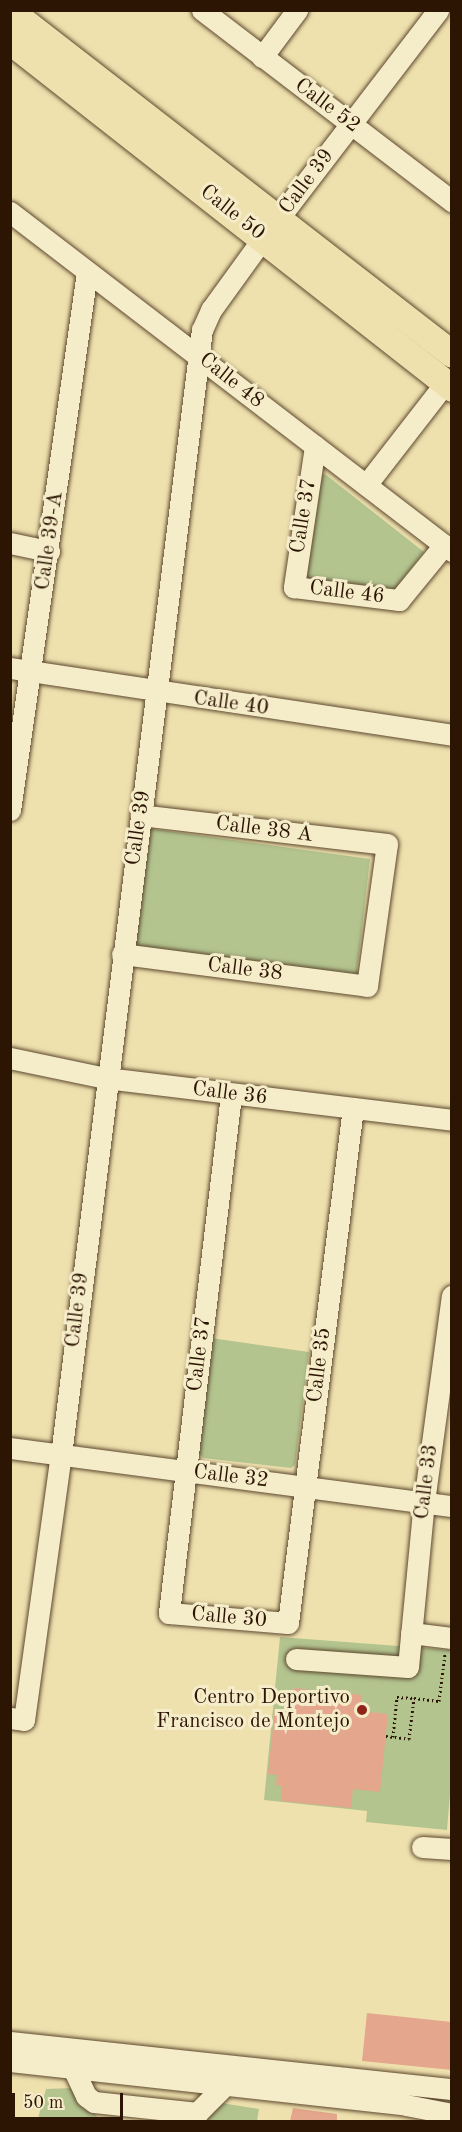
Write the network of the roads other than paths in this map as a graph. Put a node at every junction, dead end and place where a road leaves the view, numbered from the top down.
1 (202, 10) edge
2 (297, 10) edge
3 (438, 10) edge
4 (12, 12) edge
5 (10, 41) edge
6 (262, 57) junction
7 (350, 124) junction
8 (452, 201) edge
9 (10, 212) edge
10 (271, 229) junction
11 (87, 272) junction
12 (452, 354) edge
13 (197, 355) junction
14 (448, 386) edge
15 (315, 446) junction
16 (366, 485) junction
17 (10, 543) edge
18 (448, 548) edge
19 (49, 551) junction
20 (294, 587) joint
21 (20, 670) edge
22 (156, 693) junction
23 (452, 735) edge
24 (10, 810) edge
25 (141, 815) junction
26 (122, 954) junction
27 (367, 986) joint
28 (10, 1058) edge
29 (106, 1078) junction
30 (231, 1095) junction
31 (353, 1108) junction
32 (452, 1120) edge
33 (452, 1296) edge
34 (10, 1448) edge
35 (61, 1455) junction
36 (186, 1471) junction
37 (305, 1486) junction
38 (424, 1502) junction
39 (452, 1506) edge
40 (169, 1613) joint
41 (288, 1623) joint
42 (411, 1633) junction
43 (450, 1638) edge
44 (296, 1659) dead end
45 (17, 1719) edge
46 (422, 1847) dead end
47 (452, 1849) edge
48 (10, 2042) edge
49 (10, 2061) edge
50 (74, 2068) junction
51 (225, 2085) junction
52 (452, 2089) edge
53 (452, 2114) edge

1 - 6 street, Calle 52
2 - 6 street
3 - 7 street, Calle 39
4 - 10 main road, Calle 50
5 - 10 main road, Calle 50
6 - 7 street, Calle 52
7 - 8 street, Calle 52
7 - 10 street, Calle 39
9 - 11 street, Calle 48
10 - 12 main road, Calle 50
10 - 13 street, Calle 39
10 - 14 main road, Calle 50
11 - 13 street, Calle 48
11 - 19 street, Calle 39-A
13 - 15 street, Calle 48
13 - 22 street, Calle 39
14 - 16 street
15 - 16 street, Calle 48
15 - 20 street, Calle 37
16 - 18 street, Calle 48
17 - 19 street
18 - 20 street, Calle 46
19 - 21 street, Calle 39-A
21 - 22 street, Calle 40
21 - 24 street, Calle 39-A
22 - 23 street, Calle 40
22 - 25 street, Calle 39
25 - 26 street, Calle 39
25 - 27 street, Calle 38 A
26 - 27 street, Calle 38
26 - 29 street, Calle 39
28 - 29 street, Calle 36
29 - 30 street, Calle 36
29 - 35 street, Calle 39
30 - 31 street, Calle 36
30 - 36 street, Calle 37
31 - 32 street, Calle 36
31 - 37 street, Calle 35
33 - 38 street, Calle 33
34 - 35 street, Calle 32
35 - 36 street, Calle 32
35 - 45 street, Calle 39
36 - 37 street, Calle 32
36 - 40 street, Calle 37
37 - 38 street, Calle 32
37 - 41 street, Calle 35
38 - 39 street, Calle 32
38 - 42 street, Calle 33
40 - 41 street, Calle 30
42 - 43 street
42 - 44 street, Calle 33
46 - 47 street
48 - 52 street
49 - 50 street
50 - 51 street
50 - 51 street
51 - 53 street

